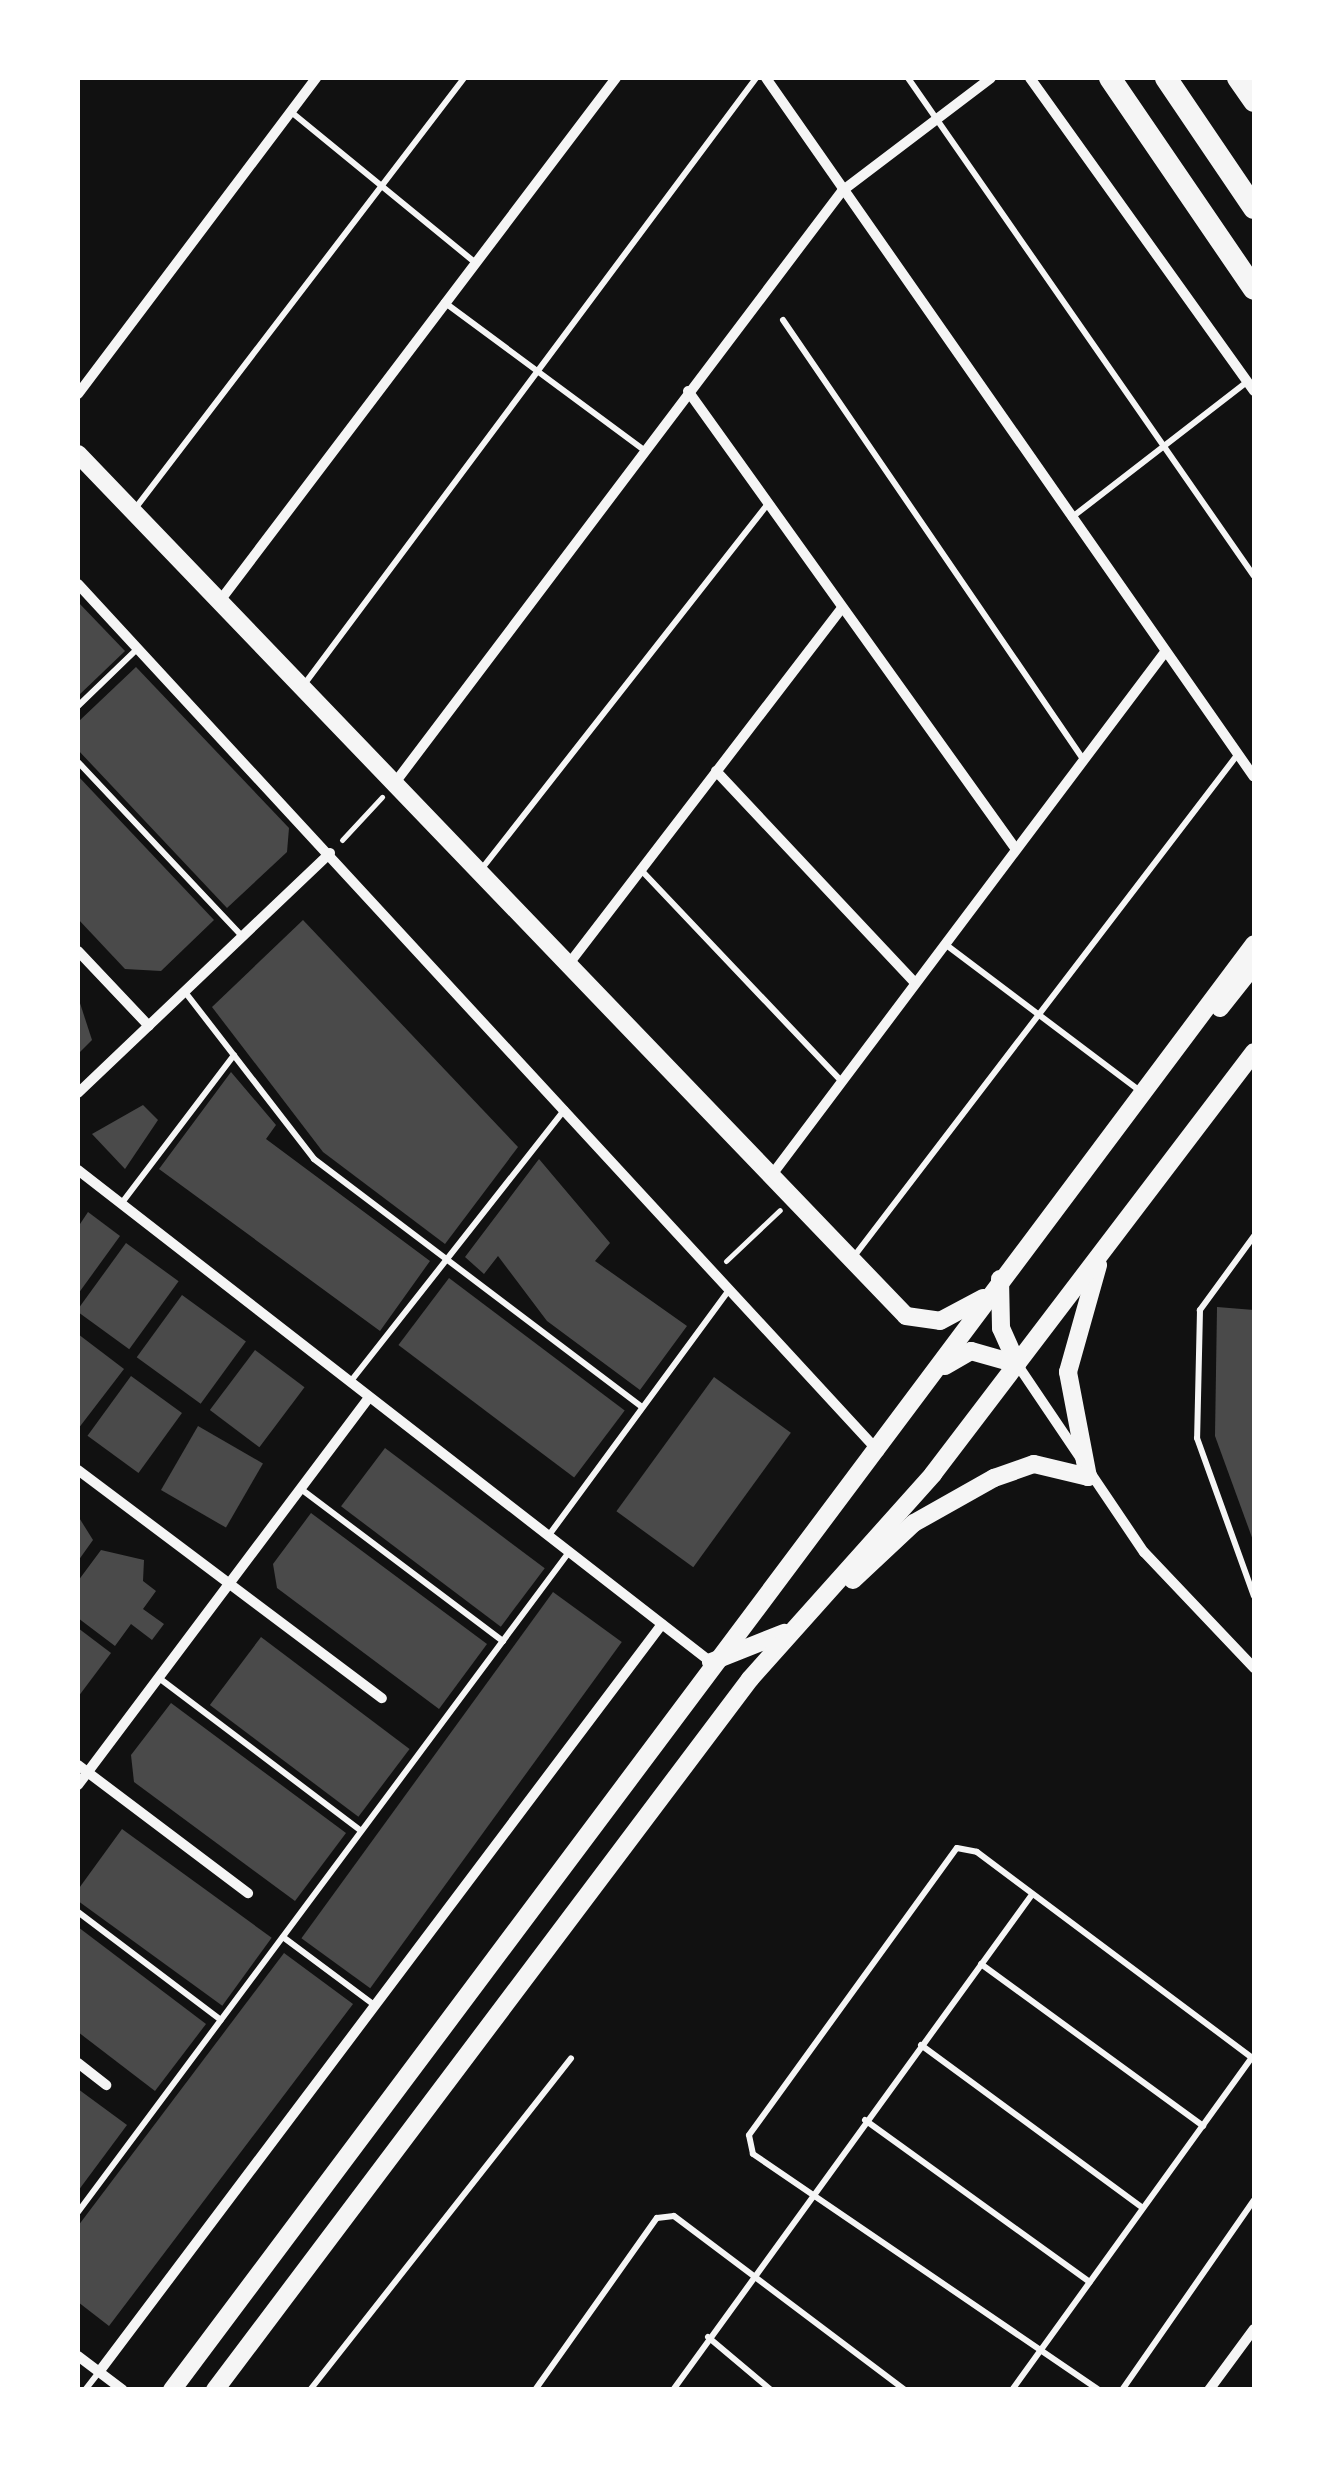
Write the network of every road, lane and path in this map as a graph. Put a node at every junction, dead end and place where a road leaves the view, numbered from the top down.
1 (316, 78) edge
2 (464, 78) edge
3 (616, 78) edge
4 (756, 78) edge
5 (766, 78) edge
6 (908, 78) edge
7 (990, 78) edge
8 (1030, 78) edge
9 (1110, 78) edge
10 (1166, 78) edge
11 (1238, 78) edge
12 (1254, 101) edge
13 (290, 111) junction
14 (935, 117) junction
15 (380, 187) junction
16 (842, 190) junction
17 (1254, 208) edge
18 (474, 262) junction
19 (1254, 289) edge
20 (444, 302) junction
21 (783, 320) dead end
22 (540, 371) junction
23 (1251, 386) edge
24 (688, 392) junction
25 (78, 394) edge
26 (1164, 446) junction
27 (644, 450) junction
28 (78, 454) edge
29 (768, 504) junction
30 (133, 512) junction
31 (1071, 518) junction
32 (1254, 576) edge
33 (78, 584) edge
34 (219, 602) junction
35 (841, 608) junction
36 (138, 648) junction
37 (1164, 652) junction
38 (302, 688) junction
39 (78, 706) edge
40 (1238, 754) junction
41 (1083, 759) junction
42 (78, 762) edge
43 (716, 770) junction
44 (1254, 777) edge
45 (394, 784) junction
46 (1015, 848) junction
47 (330, 853) junction
48 (479, 872) junction
49 (642, 872) junction
50 (242, 937) junction
51 (944, 943) junction
52 (1254, 944) edge
53 (78, 951) edge
54 (568, 965) junction
55 (1254, 965) edge
56 (913, 981) junction
57 (185, 992) junction
58 (1039, 1015) junction
59 (149, 1026) junction
60 (1254, 1052) edge
61 (234, 1055) junction
62 (840, 1080) junction
63 (1140, 1091) junction
64 (78, 1093) edge
65 (564, 1108) junction
66 (78, 1170) edge
67 (771, 1176) junction
68 (792, 1198) junction
69 (122, 1204) junction
70 (1254, 1236) edge
71 (1104, 1250) junction
72 (852, 1260) junction
73 (449, 1261) junction
74 (714, 1272) junction
75 (1000, 1279) junction
76 (730, 1288) junction
77 (988, 1296) junction
78 (1017, 1364) junction
79 (933, 1376) junction
80 (350, 1382) junction
81 (369, 1396) junction
82 (642, 1407) junction
83 (880, 1452) junction
84 (78, 1470) edge
85 (1088, 1477) junction
86 (300, 1488) junction
87 (548, 1536) junction
88 (569, 1552) junction
89 (228, 1583) junction
90 (1254, 1596) edge
91 (823, 1599) junction
92 (805, 1618) junction
93 (662, 1624) junction
94 (504, 1641) junction
95 (710, 1662) junction
96 (1254, 1668) edge
97 (158, 1678) junction
98 (382, 1698) dead end
99 (82, 1769) edge
100 (78, 1785) edge
101 (361, 1831) junction
102 (248, 1893) dead end
103 (1031, 1896) junction
104 (78, 1912) edge
105 (283, 1937) junction
106 (981, 1964) junction
107 (372, 2004) junction
108 (221, 2020) junction
109 (921, 2044) junction
110 (571, 2058) dead end
111 (1254, 2058) edge
112 (78, 2063) edge
113 (106, 2085) dead end
114 (865, 2120) junction
115 (1203, 2126) junction
116 (811, 2193) junction
117 (1254, 2200) edge
118 (1144, 2208) junction
119 (78, 2212) edge
120 (754, 2272) junction
121 (1090, 2282) junction
122 (1254, 2329) edge
123 (708, 2338) junction
124 (1042, 2348) junction
125 (78, 2356) edge
126 (99, 2372) junction
127 (86, 2390) edge
128 (123, 2390) edge
129 (172, 2390) edge
130 (215, 2390) edge
131 (310, 2390) edge
132 (535, 2390) edge
133 (673, 2390) edge
134 (771, 2390) edge
135 (905, 2390) edge
136 (1012, 2390) edge
137 (1100, 2390) edge
138 (1122, 2390) edge
139 (1209, 2390) edge

1 - 13 street
2 - 15 lane
3 - 18 street
4 - 22 lane
5 - 16 street
6 - 14 lane
7 - 14 street
8 - 23 street
9 - 19 main road
10 - 17 main road
11 - 12 main road
13 - 15 lane
13 - 25 street
14 - 16 street
14 - 26 lane
15 - 18 lane
15 - 30 lane
16 - 24 street
16 - 31 street
18 - 20 street
20 - 22 lane
20 - 34 street
21 - 41 lane
22 - 27 lane
22 - 38 lane
23 - 26 lane
24 - 27 street
24 - 29 street
26 - 31 lane
26 - 32 lane
27 - 45 street
28 - 30 street
29 - 35 street
29 - 48 lane
30 - 34 street
31 - 37 street
33 - 36 street
34 - 38 street
35 - 43 street
35 - 46 street
36 - 39 lane
36 - 47 street
37 - 40 street
37 - 41 street
38 - 45 street
40 - 44 street
40 - 58 lane
41 - 46 street
42 - 50 lane
43 - 49 street
43 - 56 street
45 - 47 path
45 - 48 street
46 - 51 street
47 - 50 street
47 - 65 street
48 - 54 street
49 - 54 street
49 - 62 lane
50 - 57 street
51 - 56 street
51 - 58 lane
52 - 63 street
53 - 59 street
54 - 67 street
55 - 63 street
56 - 62 street
57 - 59 street
57 - 61 lane
58 - 63 lane
58 - 72 lane
59 - 64 street
60 - 71 street
61 - 69 lane
61 - 73 lane
62 - 67 street
63 - 75 street
65 - 73 lane
65 - 74 street
66 - 69 street
67 - 68 street
68 - 72 street
68 - 74 path
69 - 80 street
70 - 90 lane
71 - 78 street
71 - 85 street
72 - 77 street
73 - 80 lane
73 - 82 lane
74 - 76 street
75 - 77 street
75 - 78 street
76 - 82 lane
76 - 83 street
77 - 79 street
78 - 79 street
78 - 85 street
78 - 91 street
79 - 83 street
80 - 81 street
81 - 86 street
81 - 87 street
82 - 87 lane
83 - 95 street
84 - 89 street
85 - 91 street
85 - 96 street
86 - 89 street
86 - 94 lane
87 - 88 street
88 - 93 street
88 - 94 lane
89 - 97 street
89 - 98 street
91 - 92 street
92 - 95 street
92 - 130 street
93 - 95 street
93 - 107 street
94 - 101 lane
95 - 129 street
97 - 99 street
97 - 101 lane
99 - 100 street
99 - 102 street
101 - 105 lane
103 - 106 lane
103 - 111 lane
103 - 116 lane
104 - 108 lane
105 - 107 lane
105 - 108 lane
106 - 109 lane
106 - 115 lane
107 - 126 street
108 - 119 lane
109 - 114 lane
109 - 118 lane
110 - 131 lane
111 - 115 lane
112 - 113 street
114 - 116 lane
114 - 121 lane
115 - 118 lane
116 - 120 lane
116 - 124 lane
117 - 138 lane
118 - 121 lane
120 - 123 lane
120 - 132 lane
120 - 135 lane
121 - 124 lane
122 - 139 street
123 - 133 lane
123 - 134 lane
124 - 136 lane
124 - 137 lane
125 - 126 street
126 - 127 lane
126 - 128 street

